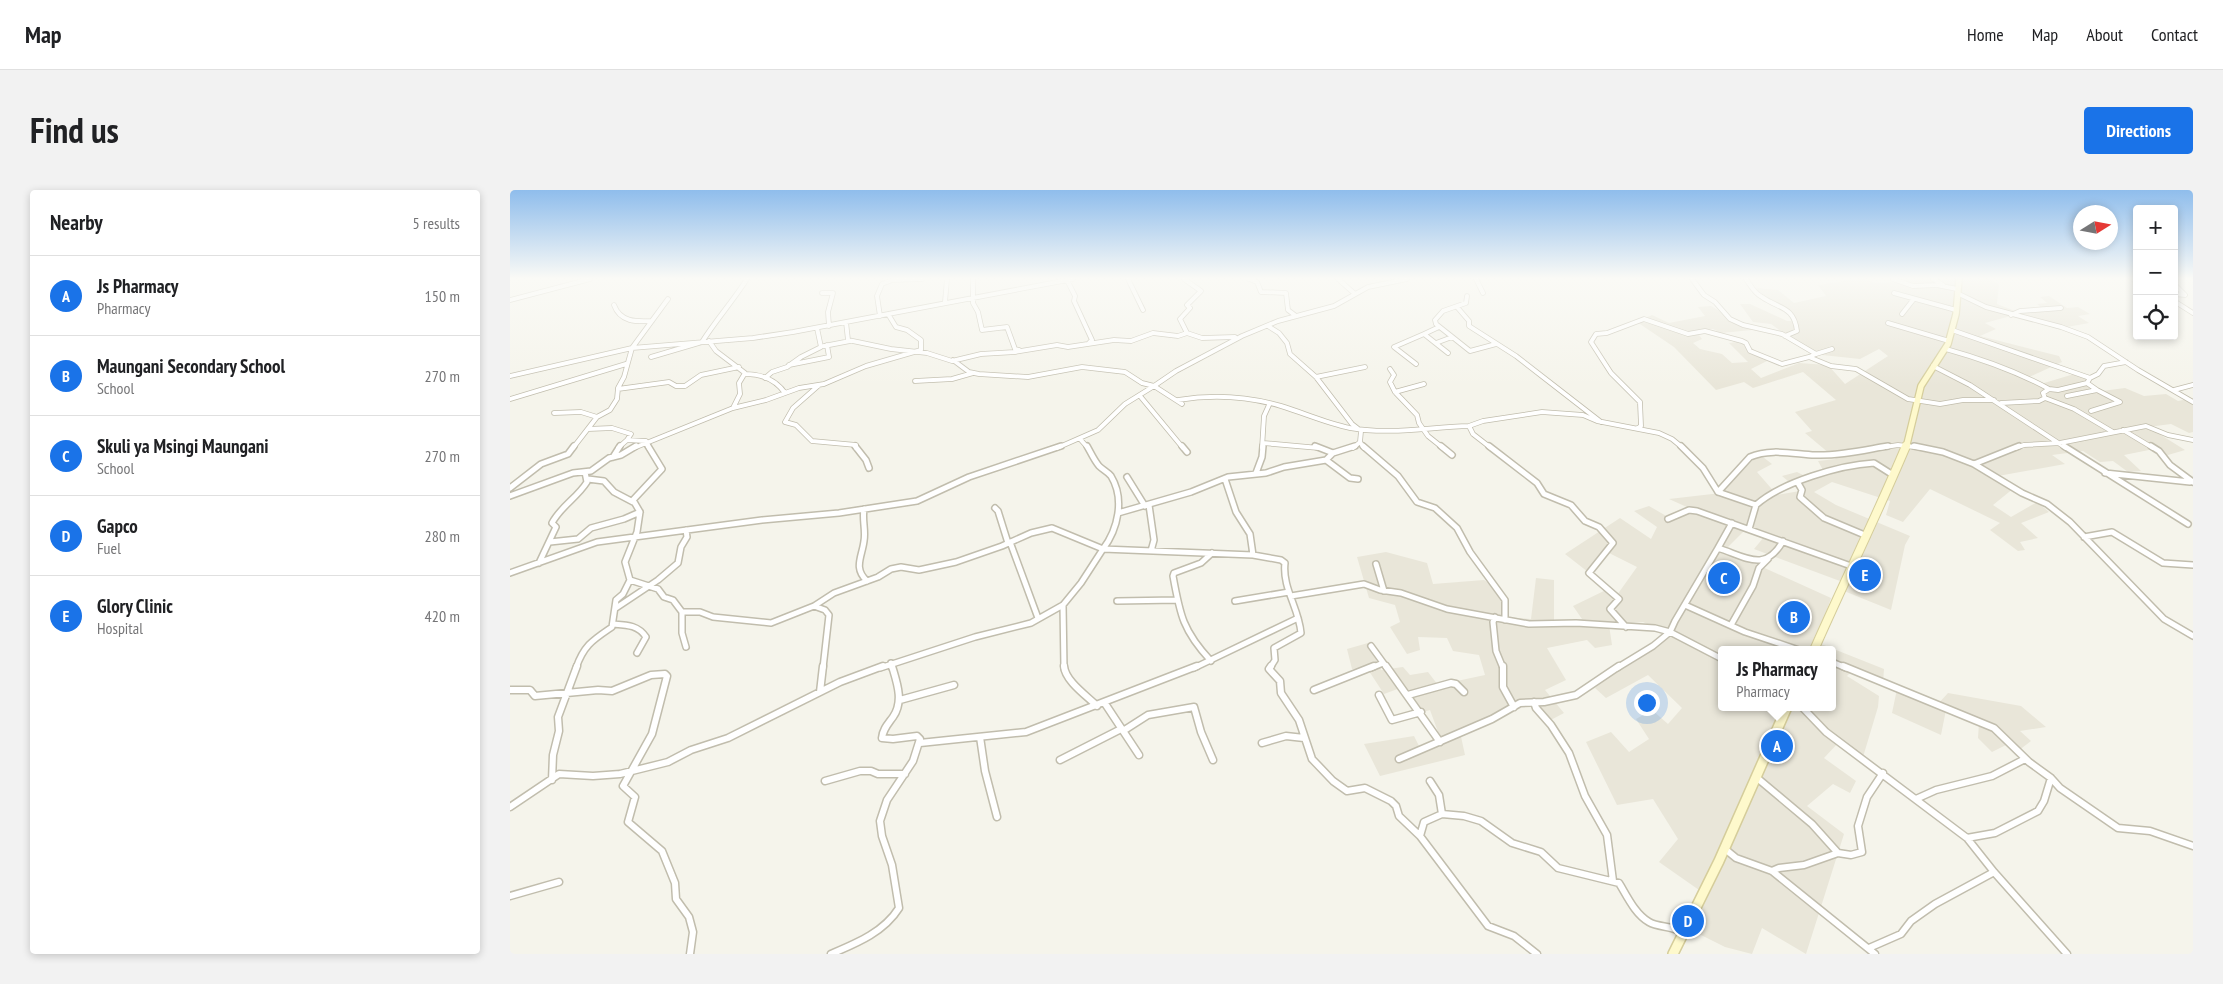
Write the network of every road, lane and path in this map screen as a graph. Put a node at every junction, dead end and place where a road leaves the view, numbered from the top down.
1 (888, 314) edge
2 (619, 315) edge
3 (657, 315) edge
4 (721, 315) edge
5 (828, 315) edge
6 (885, 315) edge
7 (979, 315) edge
8 (1080, 315) edge
9 (1184, 315) edge
10 (1301, 315) edge
11 (1439, 315) edge
12 (1462, 315) edge
13 (1726, 315) edge
14 (1792, 315) edge
15 (1955, 315) edge
16 (2010, 315) edge
17 (880, 316) joint
18 (1296, 316) joint
19 (653, 321) junction
20 (846, 322) junction
21 (1888, 323) dead end
22 (829, 326) junction
23 (1268, 326) junction
24 (1439, 327) junction
25 (818, 328) junction
26 (1952, 330) junction
27 (1187, 333) junction
28 (1424, 334) junction
29 (1242, 336) junction
30 (1785, 336) junction
31 (1452, 337) junction
32 (709, 341) junction
33 (851, 341) junction
34 (702, 342) junction
35 (1949, 342) junction
36 (1436, 343) junction
37 (1087, 344) junction
38 (1496, 344) junction
39 (827, 345) junction
40 (821, 347) junction
41 (632, 348) junction
42 (1946, 348) junction
43 (1832, 349) dead end
44 (1019, 351) junction
45 (918, 352) junction
46 (1448, 353) dead end
47 (1816, 354) junction
48 (651, 357) dead end
49 (1809, 358) junction
50 (953, 360) junction
51 (2127, 362) junction
52 (626, 364) junction
53 (1416, 364) dead end
54 (789, 365) junction
55 (1933, 366) junction
56 (739, 367) junction
57 (1365, 367) dead end
58 (1390, 369) dead end
59 (974, 373) junction
60 (745, 374) junction
61 (510, 376) edge
62 (1316, 377) junction
63 (765, 378) junction
64 (914, 381) dead end
65 (2088, 381) junction
66 (1424, 384) dead end
67 (818, 385) junction
68 (2193, 385) edge
69 (1154, 386) junction
70 (618, 389) junction
71 (2049, 389) junction
72 (2097, 390) junction
73 (2174, 390) junction
74 (785, 392) junction
75 (1395, 392) junction
76 (1140, 396) junction
77 (2067, 396) dead end
78 (2045, 398) junction
79 (510, 399) edge
80 (1918, 400) junction
81 (1994, 400) junction
82 (2193, 402) edge
83 (1999, 403) junction
84 (1269, 405) junction
85 (733, 408) junction
86 (2091, 411) dead end
87 (554, 413) dead end
88 (597, 417) junction
89 (1602, 422) junction
90 (1469, 426) junction
91 (1638, 428) junction
92 (588, 429) junction
93 (1358, 429) junction
94 (1422, 429) junction
95 (2123, 430) junction
96 (2113, 432) junction
97 (1080, 439) junction
98 (627, 440) junction
99 (2193, 440) edge
100 (646, 441) junction
101 (1360, 442) junction
102 (1263, 443) junction
103 (2060, 443) junction
104 (1907, 445) junction
105 (1186, 452) dead end
106 (1333, 453) junction
107 (1452, 455) dead end
108 (613, 457) junction
109 (1326, 460) junction
110 (1974, 464) junction
111 (869, 468) dead end
112 (585, 472) junction
113 (1256, 473) junction
114 (2104, 473) junction
115 (1894, 475) junction
116 (1127, 477) dead end
117 (588, 479) junction
118 (1225, 479) junction
119 (1358, 479) dead end
120 (2191, 482) edge
121 (1798, 483) junction
122 (510, 488) edge
123 (1718, 492) junction
124 (510, 496) edge
125 (633, 502) junction
126 (1756, 505) junction
127 (1147, 506) junction
128 (995, 508) dead end
129 (864, 509) junction
130 (640, 512) junction
131 (1118, 513) junction
132 (1668, 520) dead end
133 (1732, 524) junction
134 (2188, 524) dead end
135 (1749, 529) junction
136 (686, 530) junction
137 (1867, 536) junction
138 (635, 537) junction
139 (2084, 537) junction
140 (1783, 541) junction
141 (550, 542) junction
142 (1009, 543) junction
143 (1718, 548) junction
144 (1103, 549) junction
145 (1151, 552) junction
146 (1212, 554) junction
147 (1253, 556) junction
148 (1769, 559) junction
149 (539, 563) junction
150 (1376, 564) dead end
151 (2193, 565) edge
152 (1851, 566) junction
153 (510, 574) edge
154 (630, 580) junction
155 (867, 581) junction
156 (650, 586) junction
157 (1384, 590) junction
158 (1290, 594) junction
159 (1177, 600) junction
160 (1117, 601) dead end
161 (1235, 601) dead end
162 (1064, 605) junction
163 (1685, 605) junction
164 (814, 606) junction
165 (616, 608) junction
166 (682, 612) junction
167 (1495, 617) junction
168 (1038, 618) junction
169 (1298, 618) junction
170 (1505, 620) junction
171 (614, 624) junction
172 (1731, 625) junction
173 (1626, 627) junction
174 (1670, 632) junction
175 (2193, 636) edge
176 (1371, 646) dead end
177 (1788, 646) edge
178 (1816, 646) edge
179 (686, 647) dead end
180 (637, 653) dead end
181 (1718, 657) edge
182 (1211, 661) junction
183 (891, 663) junction
184 (1383, 663) junction
185 (1836, 664) edge
186 (954, 684) dead end
187 (510, 690) edge
188 (1314, 690) dead end
189 (820, 692) junction
190 (1464, 692) dead end
191 (566, 695) junction
192 (1379, 695) dead end
193 (1408, 695) junction
194 (900, 700) junction
195 (1104, 702) junction
196 (1534, 702) junction
197 (1096, 706) junction
198 (1514, 707) junction
199 (1785, 711) edge
200 (1806, 711) edge
201 (1422, 712) junction
202 (1122, 730) junction
203 (980, 737) junction
204 (1304, 738) junction
205 (1440, 742) junction
206 (920, 743) junction
207 (1262, 744) dead end
208 (1139, 756) dead end
209 (1398, 759) dead end
210 (2026, 759) junction
211 (1060, 760) dead end
212 (1213, 760) dead end
213 (632, 770) junction
214 (1884, 773) junction
215 (905, 774) junction
216 (1756, 777) junction
217 (2050, 778) junction
218 (552, 780) junction
219 (824, 780) dead end
220 (1430, 782) dead end
221 (1916, 799) junction
222 (510, 807) edge
223 (1442, 814) junction
224 (997, 817) dead end
225 (1420, 836) junction
226 (1967, 838) junction
227 (2193, 846) edge
228 (1725, 849) junction
229 (1838, 853) junction
230 (1772, 871) junction
231 (1994, 872) junction
232 (1613, 881) junction
233 (559, 882) dead end
234 (510, 896) edge
235 (1683, 933) junction
236 (1872, 951) edge
237 (690, 954) edge
238 (831, 954) edge
239 (1537, 954) edge
240 (1673, 954) edge
241 (2068, 954) edge

1 - 45 street
2 - 19 street
3 - 19 street
4 - 34 street
5 - 22 street
6 - 17 street
7 - 44 street
8 - 37 street
9 - 27 street
10 - 18 street
11 - 24 street
12 - 38 street
13 - 30 street
14 - 30 street
15 - 26 main road
16 - 51 street
17 - 20 street
18 - 23 street
19 - 41 street
20 - 22 street
20 - 33 street
21 - 35 street
22 - 25 street
23 - 29 street
23 - 62 street
24 - 28 street
24 - 31 street
25 - 32 street
25 - 40 street
26 - 35 main road
26 - 65 street
27 - 29 street
27 - 37 street
28 - 36 street
28 - 53 street
29 - 69 street
30 - 47 street
31 - 36 street
31 - 38 street
32 - 34 street
32 - 56 street
33 - 39 street
33 - 45 street
34 - 41 street
34 - 48 street
35 - 42 main road
36 - 46 street
37 - 44 street
38 - 89 street
39 - 40 street
39 - 54 street
40 - 54 street
41 - 52 street
41 - 61 street
42 - 55 main road
42 - 71 street
43 - 47 street
44 - 50 street
45 - 50 street
45 - 67 street
47 - 49 street
49 - 80 street
49 - 91 street
50 - 59 street
51 - 65 street
51 - 73 street
52 - 70 street
52 - 79 street
54 - 63 street
55 - 80 main road
55 - 81 street
56 - 60 street
56 - 70 street
57 - 62 street
58 - 75 street
59 - 64 street
59 - 69 street
60 - 63 street
60 - 85 street
62 - 93 street
63 - 74 street
65 - 71 street
65 - 72 street
66 - 75 street
67 - 74 street
67 - 111 street
68 - 73 street
69 - 76 street
69 - 84 street
70 - 88 street
71 - 78 street
72 - 77 street
72 - 86 street
73 - 82 street
74 - 85 street
75 - 94 street
76 - 97 street
76 - 105 street
78 - 83 street
78 - 96 street
80 - 81 street
80 - 104 main road
81 - 83 street
83 - 103 street
84 - 93 street
84 - 102 street
85 - 100 street
87 - 88 street
88 - 92 street
89 - 90 street
89 - 91 street
90 - 94 street
90 - 173 street
91 - 123 street
92 - 98 street
92 - 122 street
93 - 94 street
93 - 101 street
94 - 107 street
95 - 96 street
95 - 99 street
95 - 120 street
96 - 103 street
97 - 129 street
97 - 131 street
98 - 100 street
98 - 108 street
100 - 108 street
100 - 125 street
101 - 106 street
101 - 170 street
102 - 106 street
102 - 113 street
103 - 110 street
103 - 114 street
104 - 110 street
104 - 115 main road
104 - 123 street
106 - 109 street
108 - 112 street
109 - 113 street
109 - 119 street
110 - 139 street
112 - 117 street
112 - 124 street
113 - 118 street
114 - 120 street
114 - 134 street
115 - 121 street
115 - 137 main road
116 - 127 street
117 - 125 street
117 - 141 street
118 - 127 street
118 - 147 street
121 - 126 street
121 - 137 street
123 - 126 street
125 - 130 street
126 - 135 street
127 - 131 street
127 - 145 street
128 - 142 street
129 - 136 street
129 - 155 street
130 - 138 street
130 - 141 street
131 - 144 street
132 - 133 street
133 - 135 street
133 - 143 street
135 - 140 street
136 - 138 street
136 - 156 street
137 - 152 main road
138 - 149 street
138 - 154 street
139 - 151 street
139 - 175 street
140 - 148 street
140 - 152 street
141 - 149 street
142 - 144 street
142 - 155 street
142 - 168 street
143 - 148 street
143 - 163 street
144 - 145 street
144 - 162 street
145 - 146 street
146 - 147 street
146 - 159 street
147 - 158 street
148 - 172 street
149 - 153 street
150 - 157 street
152 - 178 main road
154 - 156 street
154 - 165 street
155 - 164 street
156 - 165 street
156 - 166 street
157 - 158 street
157 - 167 street
158 - 161 street
158 - 169 street
159 - 160 street
159 - 182 street
162 - 168 street
162 - 197 street
163 - 172 street
163 - 174 street
164 - 166 street
164 - 189 street
165 - 171 street
166 - 179 street
167 - 170 street
167 - 198 street
168 - 183 street
169 - 182 street
169 - 204 street
170 - 173 street
171 - 180 street
171 - 191 street
172 - 177 street
173 - 174 street
174 - 181 street
174 - 196 street
176 - 184 street
182 - 195 street
183 - 189 street
183 - 194 street
184 - 188 street
184 - 193 street
185 - 210 street
186 - 194 street
187 - 191 street
189 - 213 street
190 - 193 street
191 - 213 street
191 - 218 street
192 - 201 street
193 - 201 street
194 - 206 street
195 - 197 street
195 - 202 street
196 - 198 street
196 - 232 street
197 - 203 street
198 - 205 street
199 - 216 main road
200 - 214 street
201 - 205 street
202 - 208 street
202 - 211 street
202 - 212 street
203 - 206 street
203 - 224 street
204 - 207 street
204 - 225 street
205 - 209 street
206 - 215 street
210 - 217 street
210 - 221 street
213 - 218 street
213 - 237 street
214 - 221 street
214 - 229 street
215 - 219 street
215 - 238 street
216 - 228 main road
216 - 229 street
217 - 226 street
217 - 227 street
218 - 222 street
220 - 223 street
221 - 226 street
223 - 225 street
223 - 232 street
225 - 239 street
226 - 231 street
228 - 230 street
228 - 235 main road
229 - 230 street
230 - 236 street
231 - 236 street
231 - 241 street
232 - 235 street
233 - 234 street
235 - 240 main road

